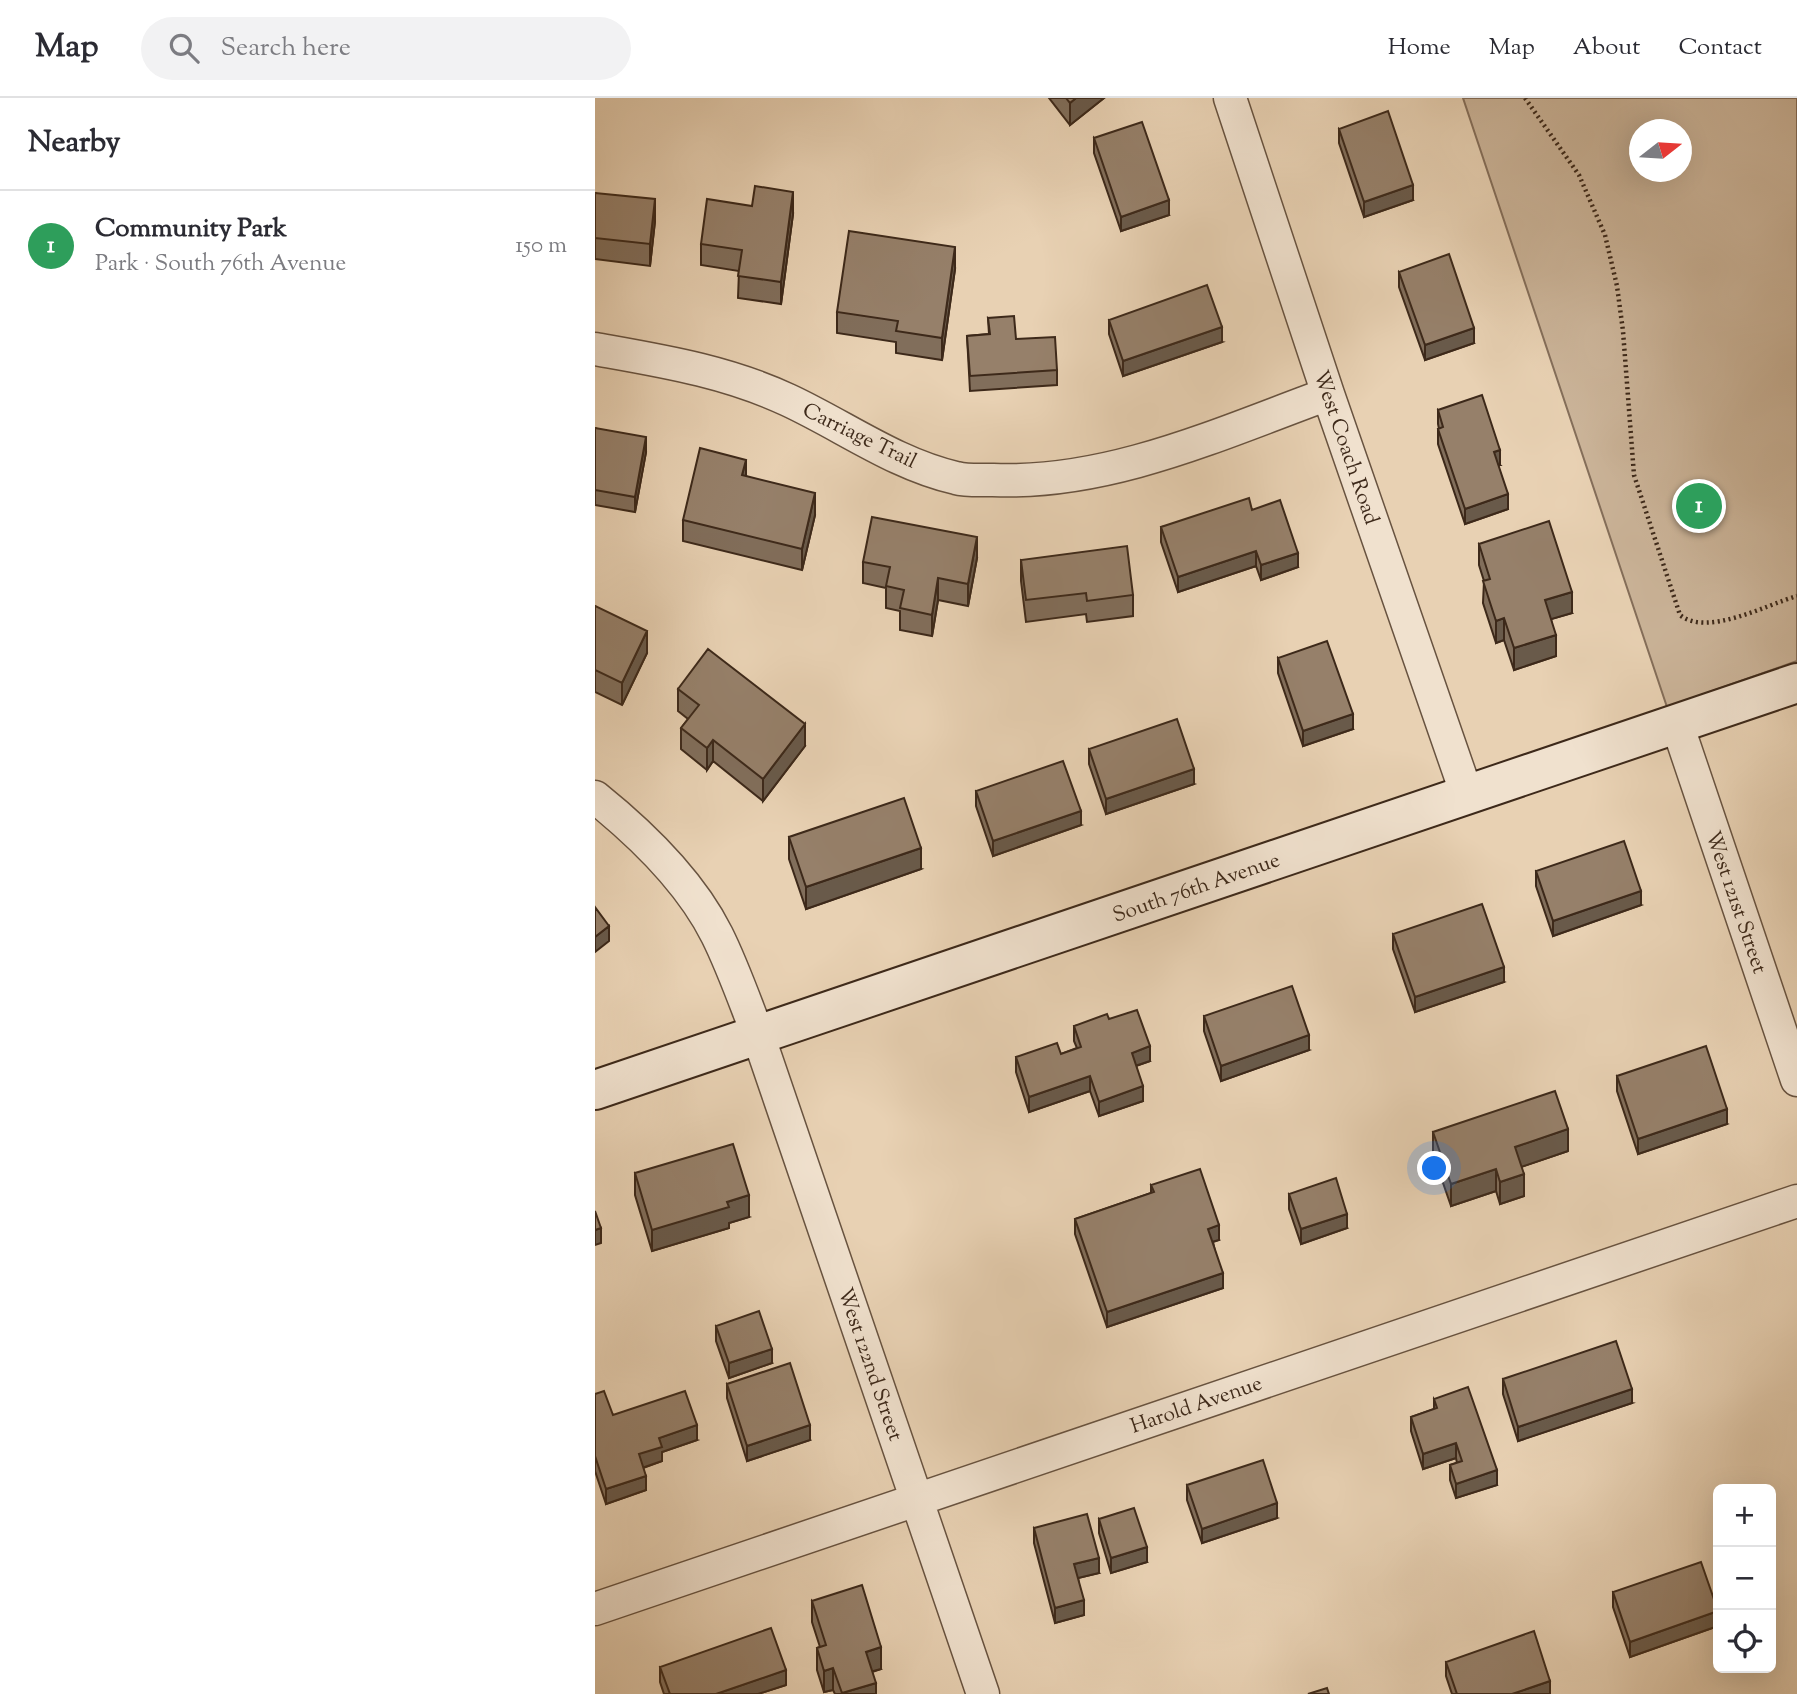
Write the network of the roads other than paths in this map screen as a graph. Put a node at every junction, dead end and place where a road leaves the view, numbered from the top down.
1 (1230, 98) edge
2 (595, 349) edge
3 (1328, 394) junction
4 (1797, 683) edge
5 (1677, 724) junction
6 (1467, 795) junction
7 (595, 797) edge
8 (758, 1035) junction
9 (1797, 1080) edge
10 (595, 1090) edge
11 (1797, 1201) edge
12 (917, 1498) junction
13 (595, 1609) edge
14 (983, 1694) edge

1 - 3 street, West Coach Road
2 - 3 street, Carriage Trail
3 - 6 street, West Coach Road
4 - 5 street, South 76th Avenue
5 - 6 street, South 76th Avenue
5 - 9 street, West 121st Street
6 - 8 street, South 76th Avenue
7 - 8 street, West 122nd Street
8 - 10 street, South 76th Avenue
8 - 12 street, West 122nd Street
11 - 12 street, Harold Avenue
12 - 13 street, Harold Avenue
12 - 14 street, West 122nd Street

